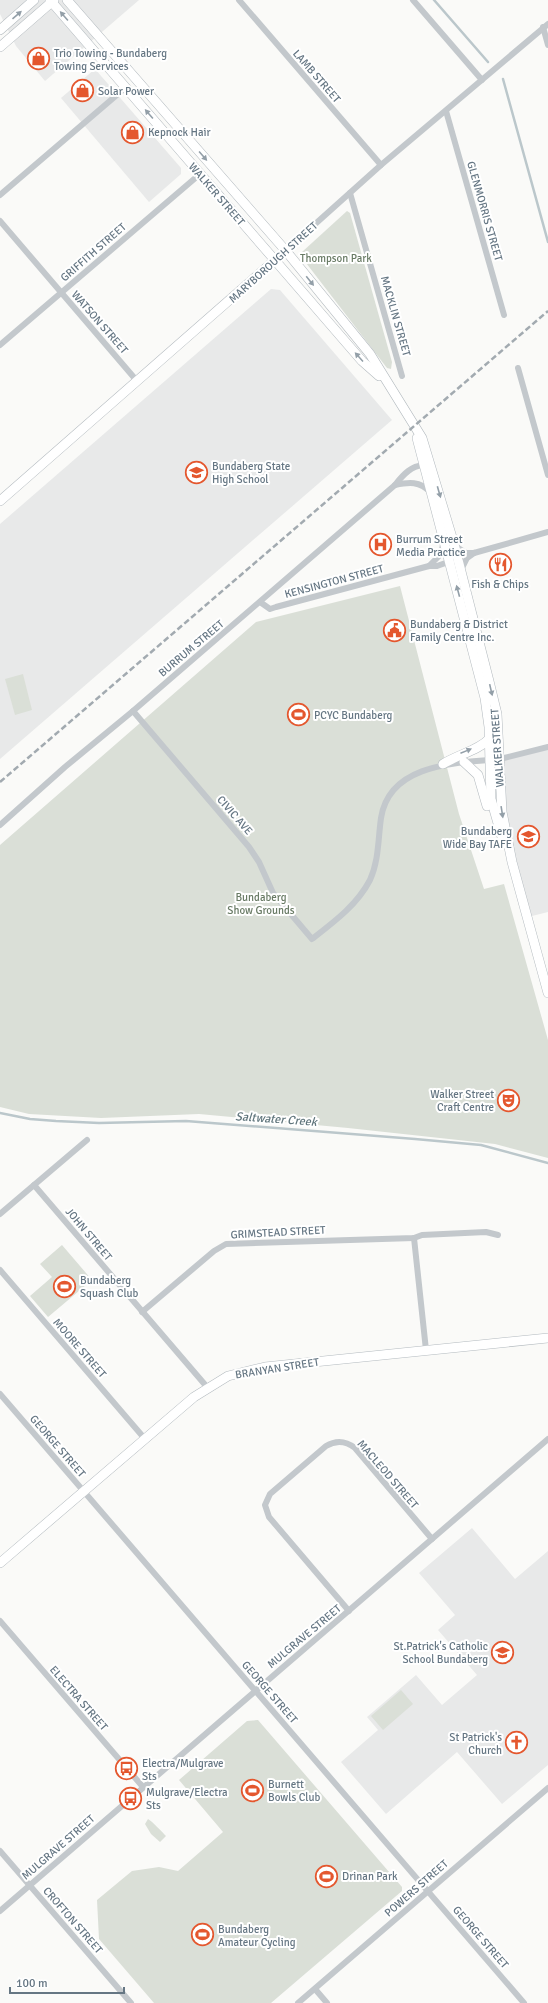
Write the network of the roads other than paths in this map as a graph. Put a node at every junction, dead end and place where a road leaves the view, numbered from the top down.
1 (34, 0) edge
2 (67, 0) edge
3 (239, 0) edge
4 (413, 0) edge
5 (52, 1) edge
6 (546, 26) edge
7 (0, 30) edge
8 (548, 45) edge
9 (0, 47) edge
10 (482, 80) junction
11 (126, 88) junction
12 (446, 111) junction
13 (380, 165) junction
14 (200, 174) junction
15 (350, 193) junction
16 (0, 195) edge
17 (0, 221) edge
18 (286, 251) junction
19 (275, 260) junction
20 (61, 293) junction
21 (504, 315) dead end
22 (0, 345) edge
23 (518, 368) dead end
24 (402, 376) dead end
25 (137, 381) junction
26 (388, 384) junction
27 (415, 430) junction
28 (423, 465) junction
29 (433, 469) junction
30 (548, 475) edge
31 (395, 485) junction
32 (430, 492) junction
33 (0, 501) edge
34 (548, 532) edge
35 (444, 541) junction
36 (455, 549) junction
37 (474, 553) junction
38 (450, 563) junction
39 (429, 566) junction
40 (461, 571) junction
41 (260, 602) junction
42 (133, 711) junction
43 (490, 739) junction
44 (548, 747) edge
45 (500, 759) junction
46 (490, 760) junction
47 (464, 762) junction
48 (443, 764) junction
49 (0, 825) edge
50 (505, 847) junction
51 (512, 862) junction
52 (548, 993) edge
53 (87, 1140) dead end
54 (34, 1185) junction
55 (0, 1214) edge
56 (498, 1235) dead end
57 (414, 1238) junction
58 (0, 1270) edge
59 (142, 1312) junction
60 (548, 1338) edge
61 (426, 1350) junction
62 (207, 1388) junction
63 (0, 1394) edge
64 (145, 1439) junction
65 (548, 1439) edge
66 (84, 1491) junction
67 (432, 1539) junction
68 (0, 1564) edge
69 (349, 1611) junction
70 (0, 1621) edge
71 (256, 1691) junction
72 (143, 1787) junction
73 (548, 1788) edge
74 (0, 1850) edge
75 (30, 1885) junction
76 (428, 1891) junction
77 (0, 1911) edge
78 (315, 1988) junction
79 (131, 2003) edge
80 (298, 2003) edge
81 (328, 2003) edge
82 (524, 2003) edge

7 -> 1 main road
2 -> 18 main road, WALKER STREET
3 - 13 street, LAMB STREET
4 - 10 street
5 - 9 main road
11 -> 5 main road, WALKER STREET
6 - 8 street
6 - 10 street, MARYBOROUGH STREET
10 - 12 street, MARYBOROUGH STREET
14 -> 11 main road, WALKER STREET
11 - 16 street
12 - 13 street, MARYBOROUGH STREET
12 - 21 street, GLENMORRIS STREET
13 - 15 street, MARYBOROUGH STREET
14 - 19 main road, WALKER STREET
14 - 20 street, GRIFFITH STREET
15 - 18 street, MARYBOROUGH STREET
15 - 24 street, MACKLIN STREET
17 - 20 street, WATSON STREET
18 - 19 street, MARYBOROUGH STREET
18 -> 26 main road, WALKER STREET
19 - 25 main road, MARYBOROUGH STREET
26 -> 19 main road, WALKER STREET
20 - 22 street, GRIFFITH STREET
20 - 25 street, WATSON STREET
23 - 30 street
25 - 33 main road, MARYBOROUGH STREET
26 - 27 main road, WALKER STREET
27 - 28 main road, WALKER STREET
27 - 29 main road, WALKER STREET
28 - 29 street
28 - 31 street, BURRUM STREET
28 - 32 main road, WALKER STREET
29 -> 36 main road, WALKER STREET
31 - 32 street
31 - 41 street, BURRUM STREET
32 - 35 main road, WALKER STREET
34 - 37 street
35 - 38 main road, WALKER STREET
35 - 39 street
36 - 37 street
36 - 38 street
36 - 40 main road, WALKER STREET
37 - 40 street
38 - 39 street, KENSINGTON STREET
43 -> 38 main road, WALKER STREET
39 - 41 street, KENSINGTON STREET
40 -> 45 main road, WALKER STREET
41 - 42 street, BURRUM STREET
42 - 48 street, CIVIC AVE
42 - 49 street, BURRUM STREET
43 - 46 main road, WALKER STREET
48 -> 43 main road
44 - 45 street
45 - 46 main road
45 -> 51 main road, WALKER STREET
46 - 47 street
46 - 50 main road, WALKER STREET
47 - 48 street
47 - 50 main road
50 - 51 main road, WALKER STREET
51 - 52 main road, WALKER STREET
53 - 54 street
54 - 55 street
54 - 59 street, JOHN STREET
56 - 57 street, GRIMSTEAD STREET
57 - 59 street, GRIMSTEAD STREET
57 - 61 street
58 - 64 street, MOORE STREET
59 - 62 street, JOHN STREET
60 - 61 main road, BRANYAN STREET
61 - 62 main road, BRANYAN STREET
62 - 64 main road, BRANYAN STREET
63 - 66 street, GEORGE STREET
64 - 66 main road, BRANYAN STREET
65 - 67 street, MULGRAVE STREET
66 - 68 main road, BRANYAN STREET
66 - 71 street, GEORGE STREET
67 - 69 street, MULGRAVE STREET
67 - 69 street, MACLEOD STREET
69 - 71 street, MULGRAVE STREET
70 - 72 street, ELECTRA STREET
71 - 72 street, MULGRAVE STREET
71 - 76 street, GEORGE STREET
72 - 75 street, MULGRAVE STREET
73 - 76 street, POWERS STREET
74 - 75 street, CROFTON STREET
75 - 77 street, MULGRAVE STREET
75 - 79 street, CROFTON STREET
76 - 78 street, POWERS STREET
76 - 82 street, GEORGE STREET
78 - 80 street, POWERS STREET
78 - 81 street

